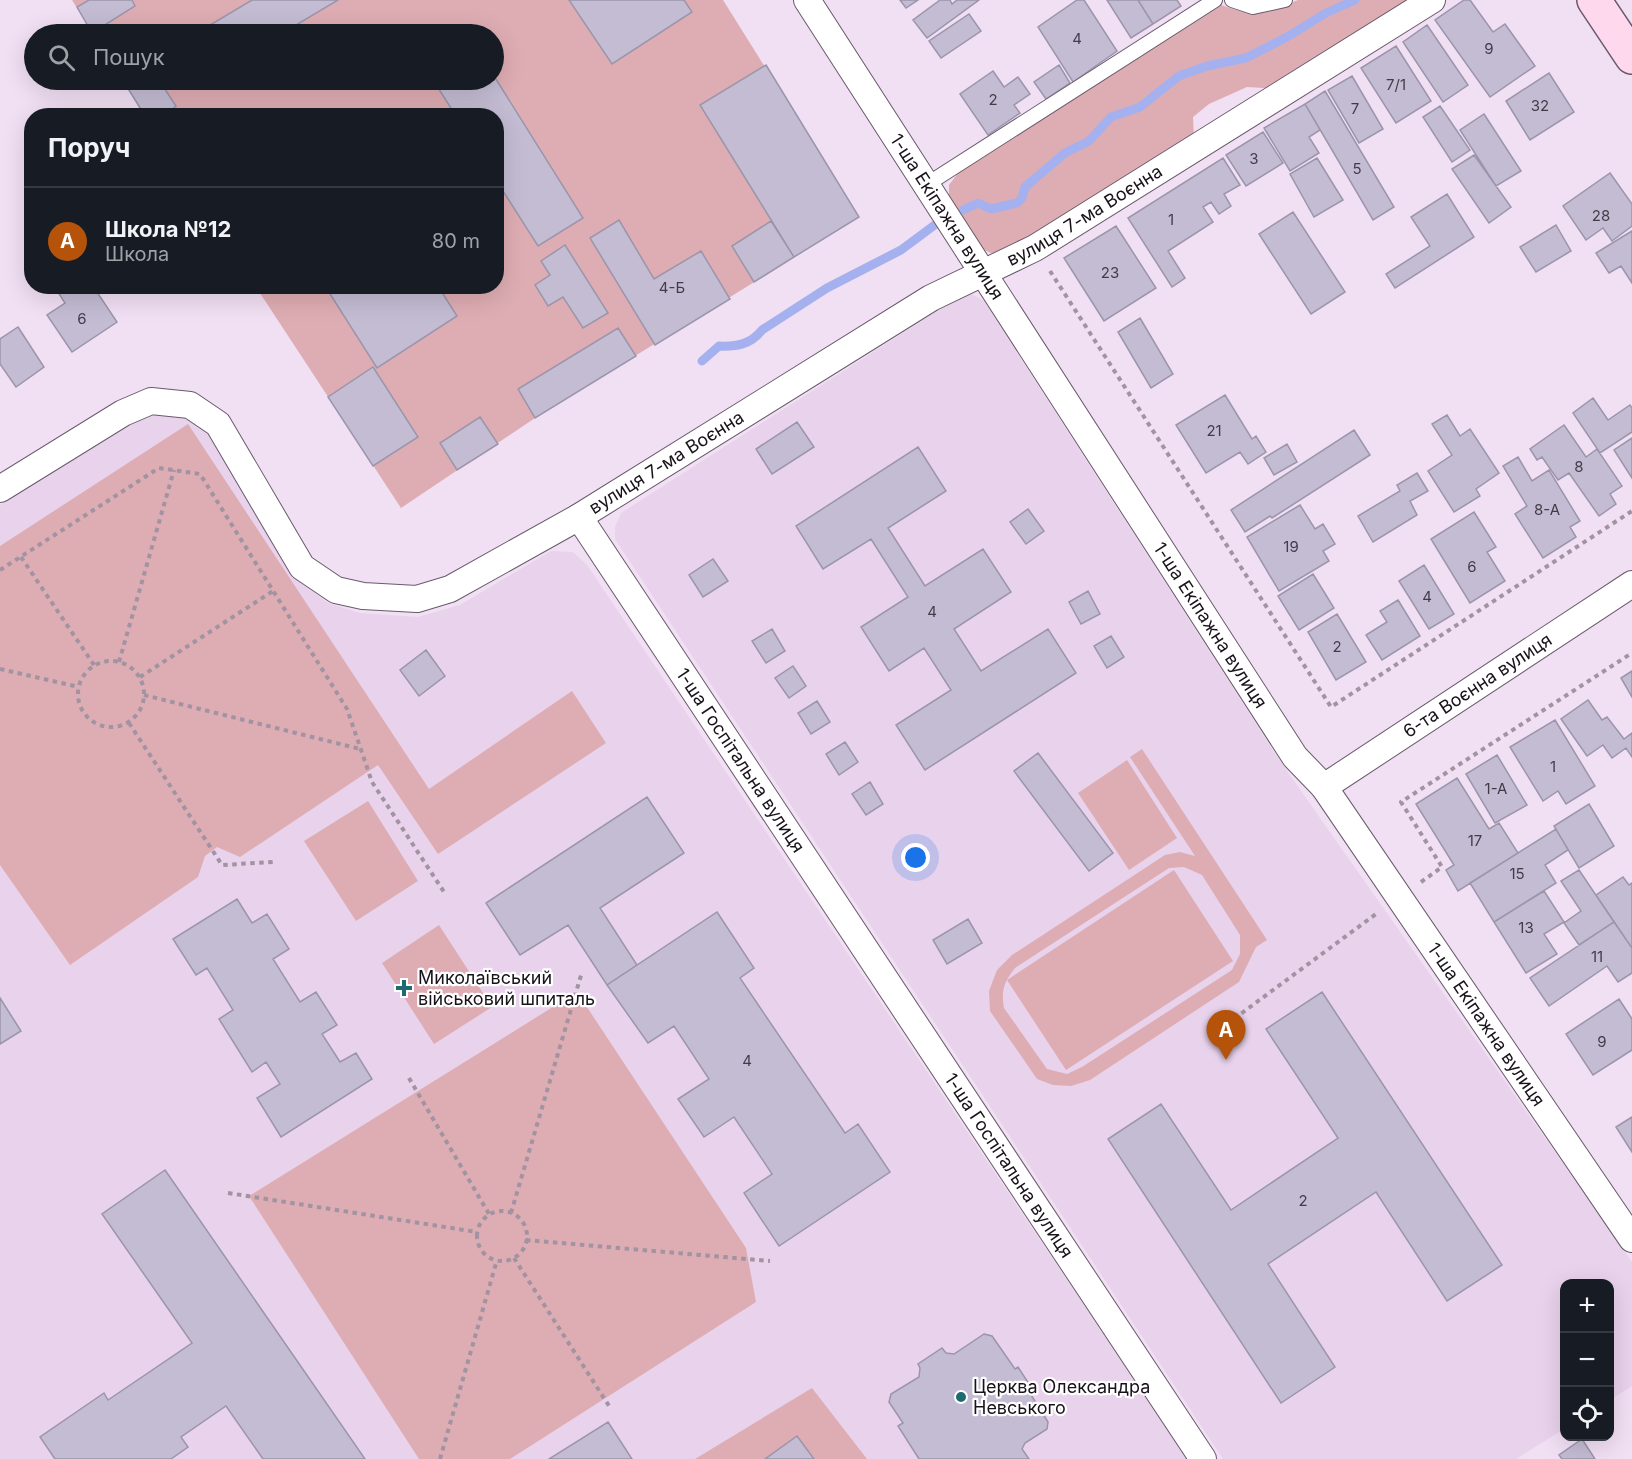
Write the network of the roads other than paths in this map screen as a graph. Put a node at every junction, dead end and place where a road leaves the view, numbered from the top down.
1 (807, 0) edge
2 (1215, 0) edge
3 (1232, 0) edge
4 (1285, 0) edge
5 (1432, 0) edge
6 (1594, 0) edge
7 (1632, 57) edge
8 (926, 185) junction
9 (982, 273) junction
10 (0, 489) edge
11 (579, 517) junction
12 (1632, 584) edge
13 (1324, 787) junction
14 (1632, 1239) edge
15 (1203, 1459) edge

1 - 8 street, 1-ша Екіпажна вулиця
2 - 8 lane
3 - 4 lane
5 - 9 street, вулиця 7-ма Воєнна
6 - 7 street
8 - 9 street, 1-ша Екіпажна вулиця
9 - 11 street, вулиця 7-ма Воєнна
9 - 13 street, 1-ша Екіпажна вулиця
10 - 11 street
11 - 15 street, 1-ша Госпітальна вулиця
12 - 13 street, 6-та Воєнна вулиця
13 - 14 street, 1-ша Екіпажна вулиця

